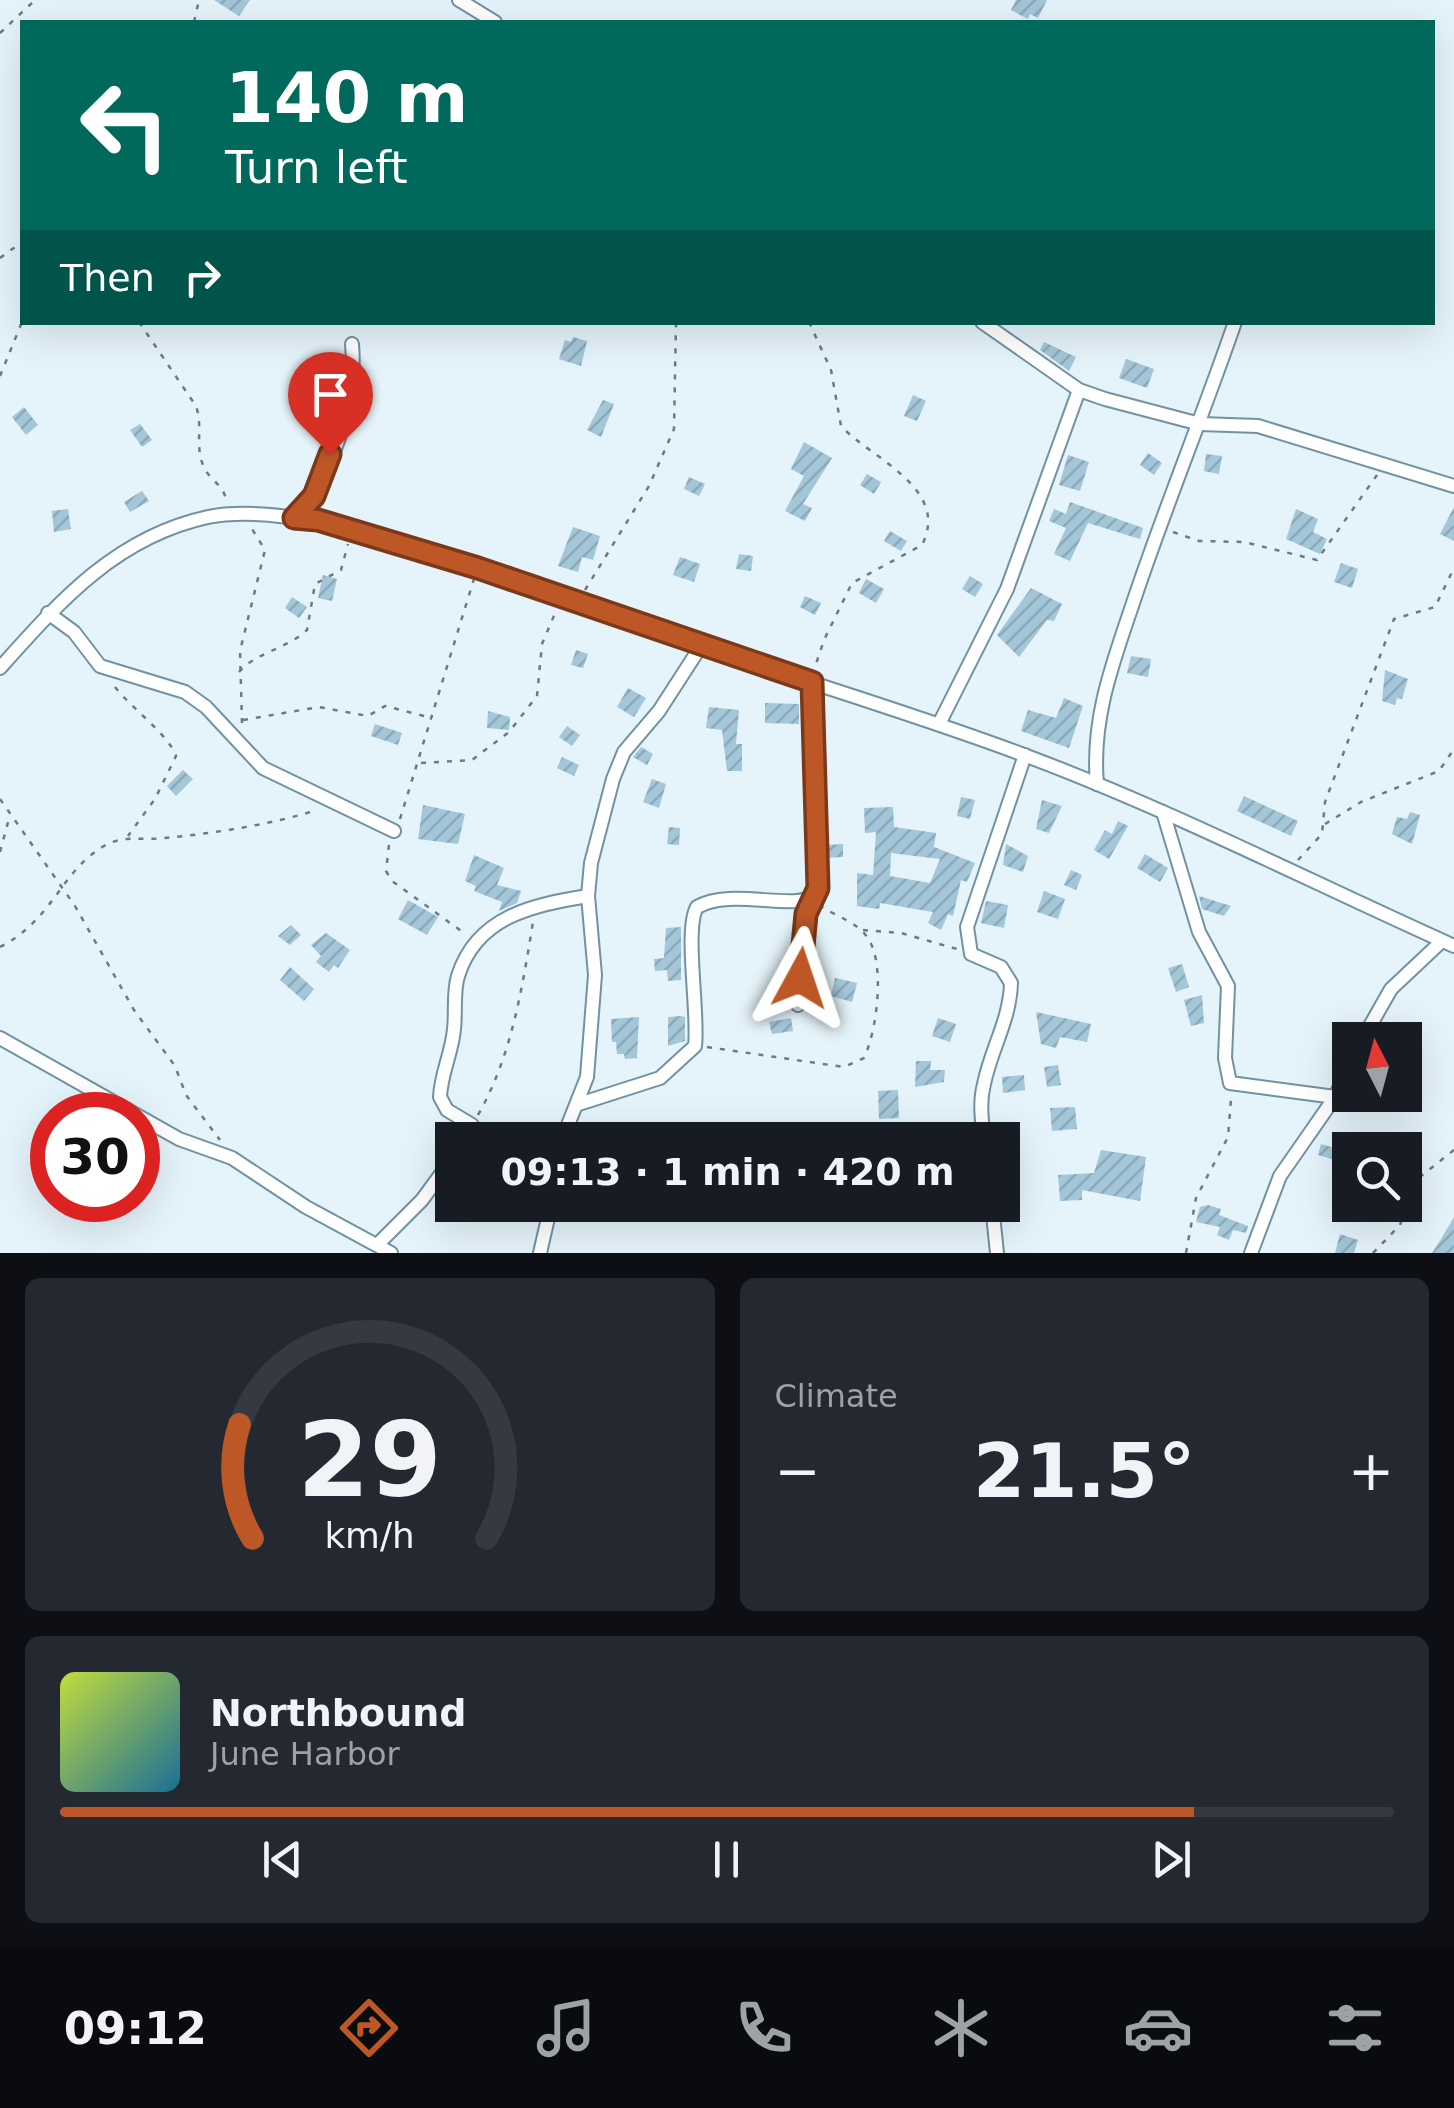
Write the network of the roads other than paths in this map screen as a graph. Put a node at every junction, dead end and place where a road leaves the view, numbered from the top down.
1 (459, 0) edge
2 (491, 20) edge
3 (986, 325) edge
4 (1235, 325) edge
5 (352, 344) dead end
6 (1079, 390) junction
7 (1200, 424) junction
8 (1454, 486) edge
9 (294, 518) junction
10 (48, 613) junction
11 (701, 646) junction
12 (0, 668) edge
13 (811, 682) junction
14 (939, 724) junction
15 (1025, 755) junction
16 (1097, 784) junction
17 (1163, 812) junction
18 (394, 831) road end
19 (588, 896) junction
20 (812, 899) junction
21 (1448, 944) edge
22 (798, 1004) dead end
23 (1372, 1022) edge
24 (0, 1038) edge
25 (1332, 1097) edge
26 (1332, 1101) edge
27 (579, 1104) junction
28 (467, 1122) edge
29 (570, 1122) edge
30 (982, 1122) edge
31 (435, 1182) edge
32 (547, 1222) edge
33 (994, 1222) edge
34 (378, 1244) junction
35 (391, 1253) edge
36 (540, 1253) edge
37 (997, 1253) edge
38 (1251, 1253) edge

1 - 2 street
3 - 6 street
4 - 7 street
5 - 9 street
6 - 7 street
6 - 14 street
7 - 8 street
7 - 16 street
9 - 10 street
9 - 11 street
10 - 12 street
10 - 18 street
11 - 13 street
11 - 19 street
13 - 14 street
13 - 20 street
14 - 15 street
15 - 16 street
15 - 30 street
16 - 17 street
17 - 21 street
17 - 25 street
19 - 27 street
19 - 28 street
20 - 22 street
20 - 27 street
21 - 23 street
24 - 34 street
26 - 38 street
27 - 29 street
31 - 34 street
32 - 36 street
33 - 37 street
34 - 35 street

